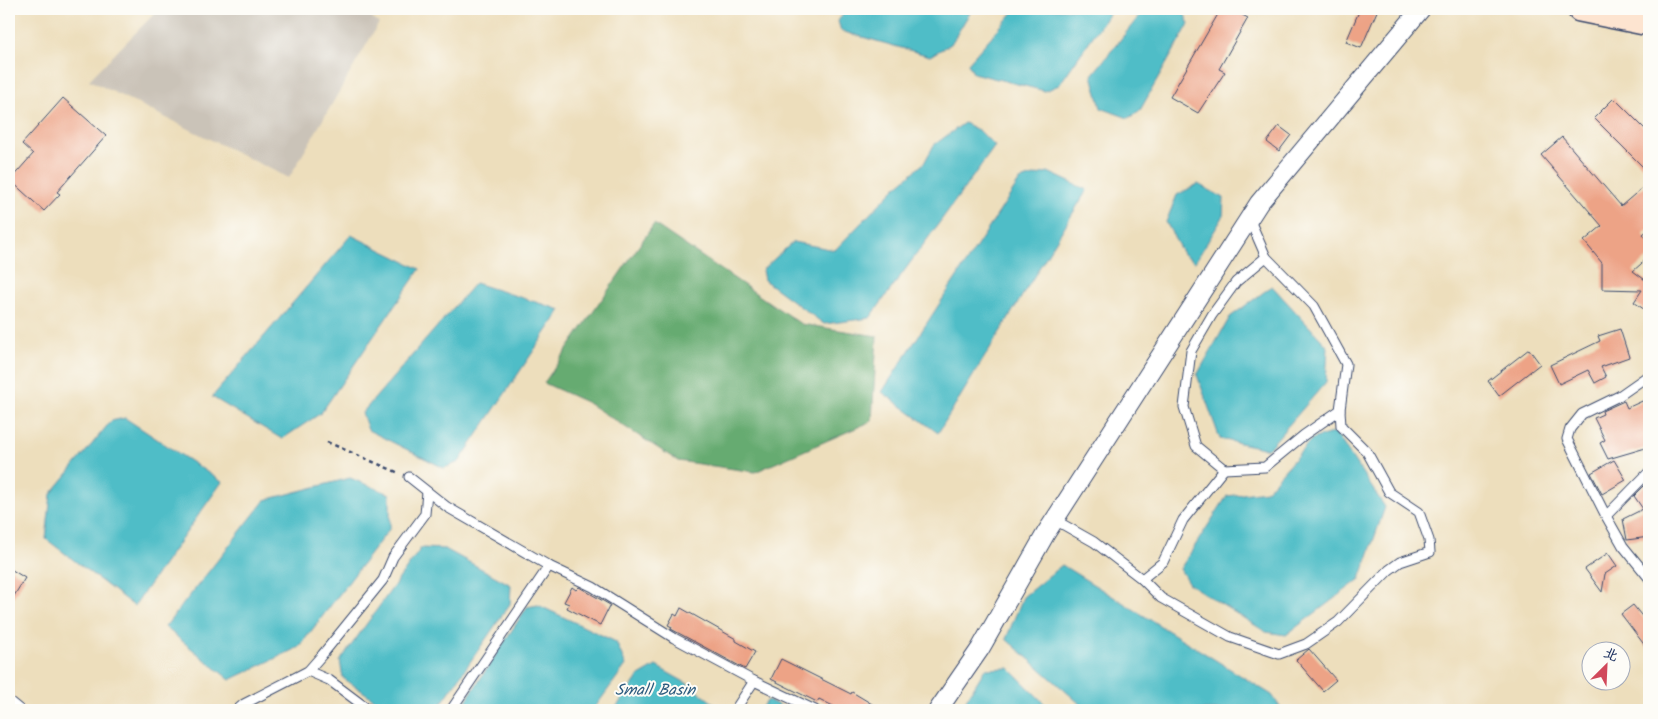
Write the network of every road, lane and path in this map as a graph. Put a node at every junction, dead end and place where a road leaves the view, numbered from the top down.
1 (1421, 9) edge
2 (1580, 9) edge
3 (1649, 23) edge
4 (1249, 218) junction
5 (1266, 258) junction
6 (1649, 375) edge
7 (1340, 410) junction
8 (327, 442) dead end
9 (1224, 469) junction
10 (1649, 472) edge
11 (410, 477) joint
12 (427, 492) junction
13 (1606, 516) junction
14 (1055, 520) junction
15 (549, 566) junction
16 (1649, 578) edge
17 (1142, 579) junction
18 (308, 671) junction
19 (754, 681) junction
20 (9, 701) edge
21 (20, 710) edge
22 (237, 710) edge
23 (369, 710) edge
24 (451, 710) edge
25 (735, 710) edge
26 (815, 710) edge
27 (938, 710) edge

1 - 4 street
2 - 3 main road
4 - 5 lane
4 - 14 street
5 - 7 lane
5 - 9 lane
6 - 13 lane
7 - 9 lane
7 - 17 lane
8 - 11 path
9 - 17 lane
10 - 13 lane
11 - 12 lane
12 - 15 lane
12 - 18 lane
13 - 16 lane
14 - 17 lane
14 - 27 street
15 - 19 lane
15 - 24 lane
18 - 22 lane
18 - 23 lane
19 - 25 lane
19 - 26 lane
20 - 21 lane

